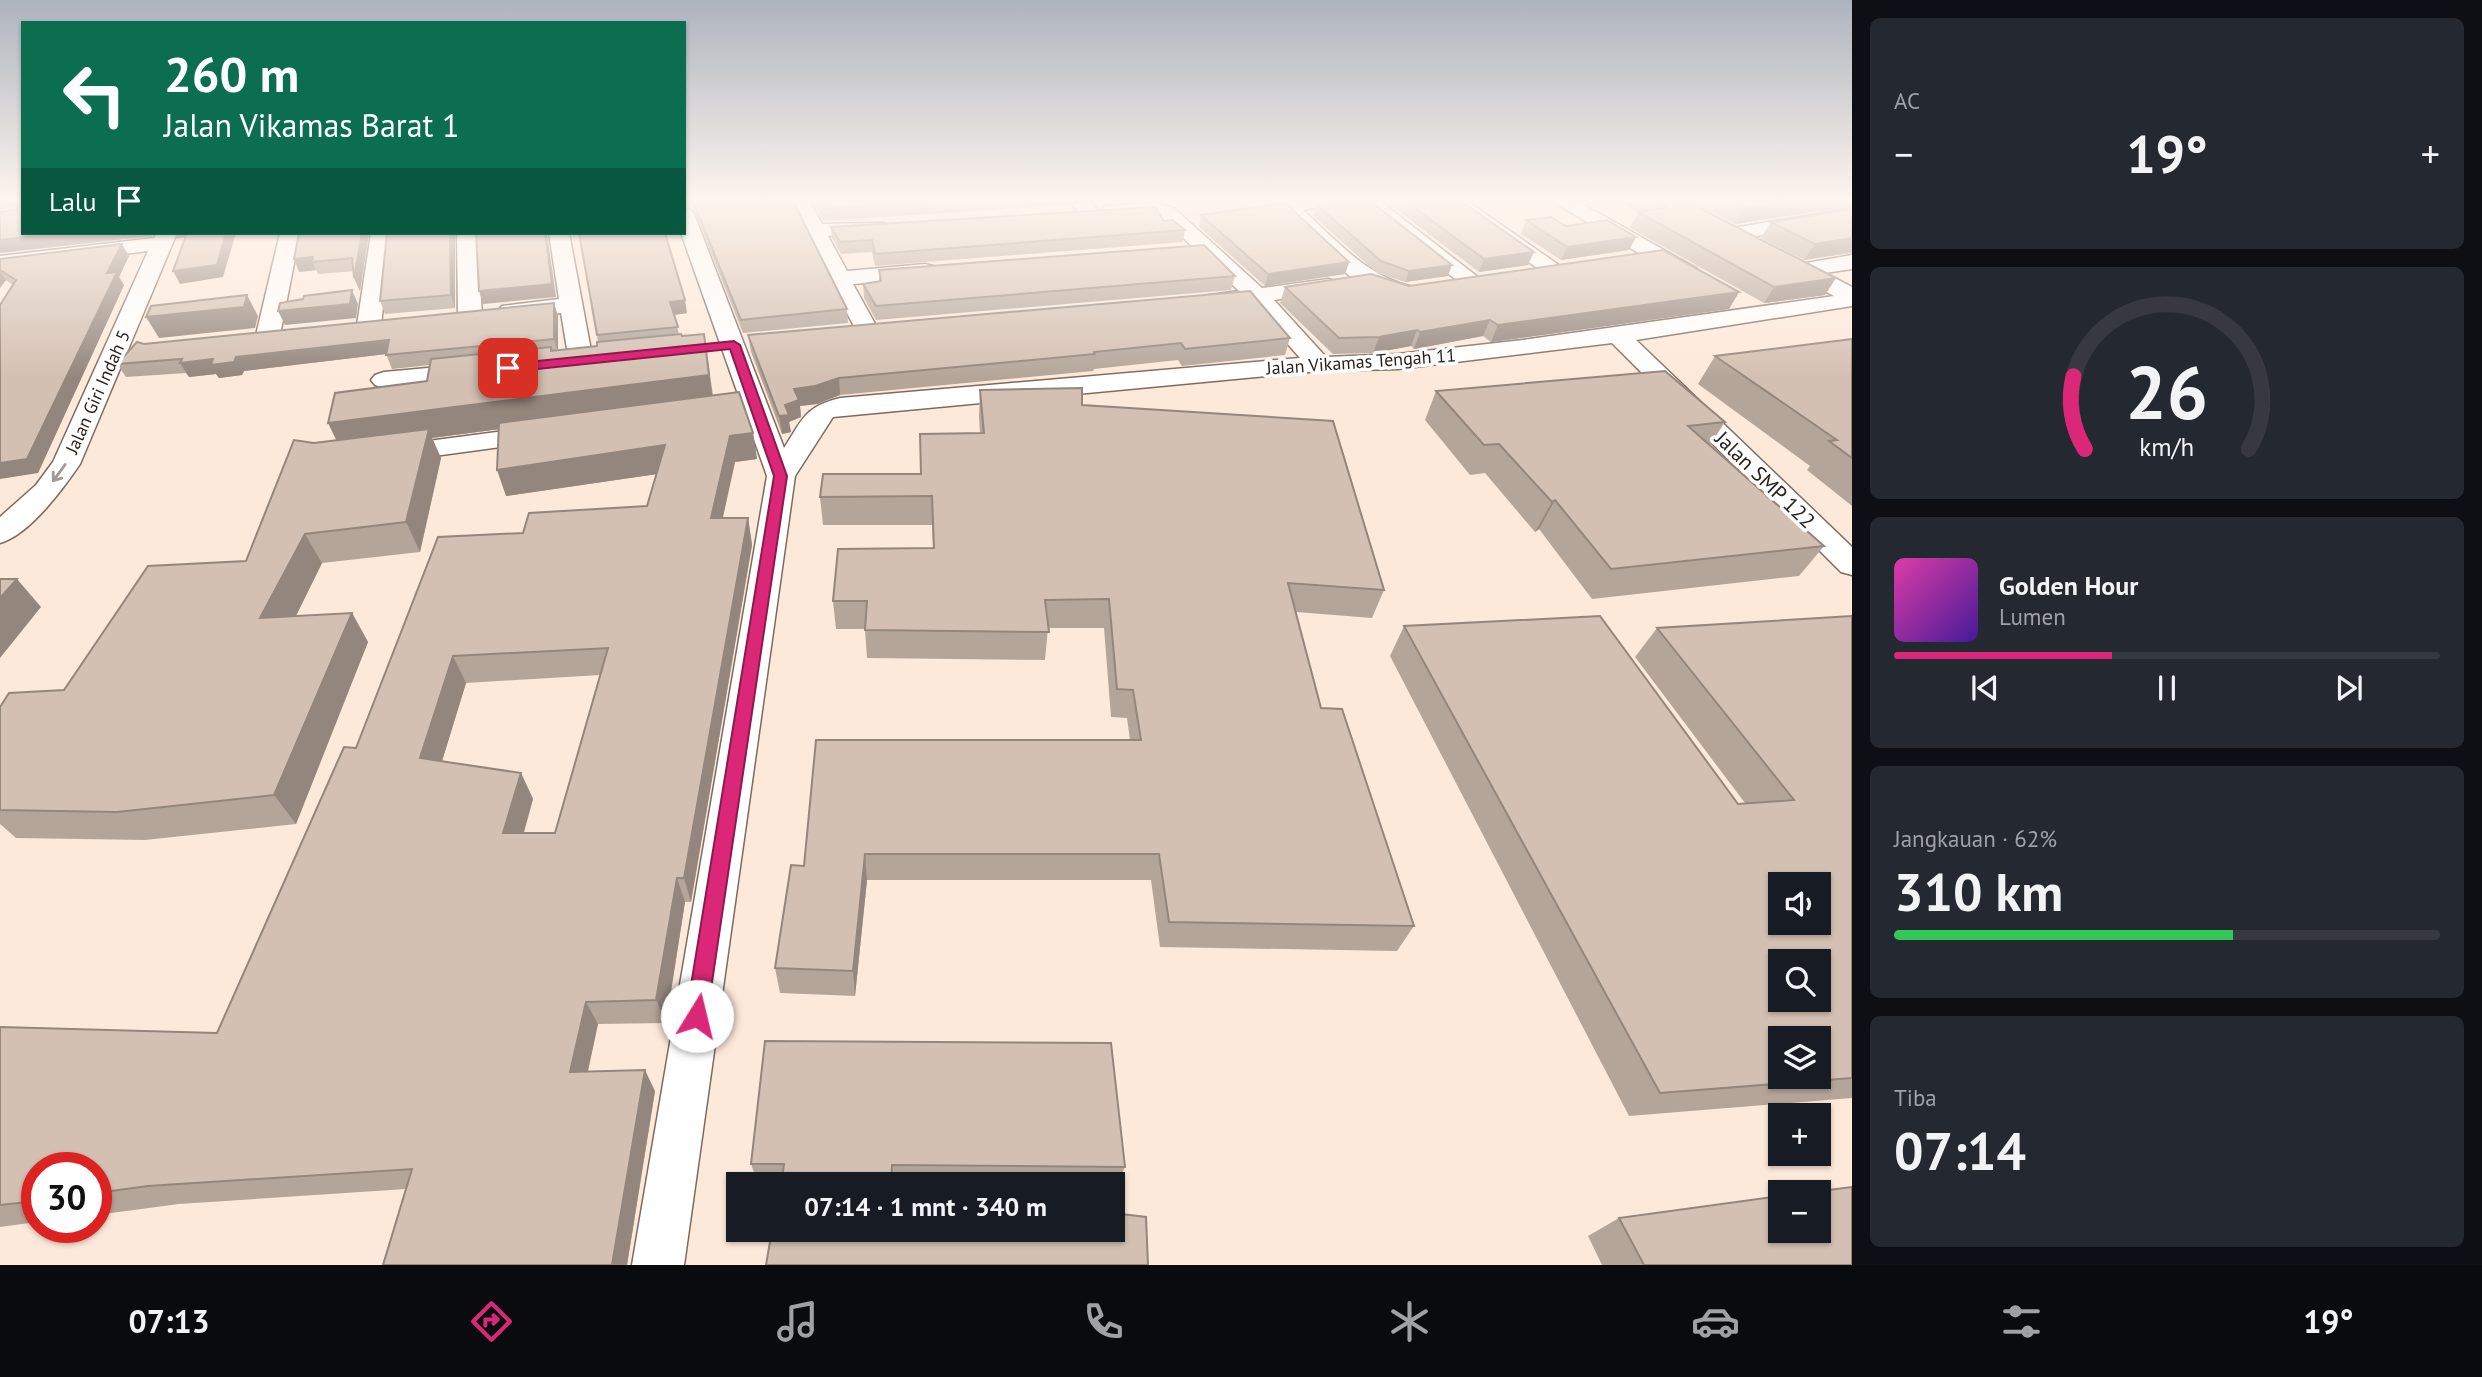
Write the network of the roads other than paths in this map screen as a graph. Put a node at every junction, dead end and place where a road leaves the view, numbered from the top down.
1 (20, 260) edge
2 (156, 260) edge
3 (290, 260) edge
4 (377, 260) edge
5 (468, 260) edge
6 (564, 260) edge
7 (697, 260) edge
8 (831, 260) edge
9 (1217, 260) edge
10 (1346, 260) edge
11 (1444, 260) edge
12 (1540, 260) edge
13 (1626, 260) edge
14 (1664, 260) edge
15 (1784, 260) edge
16 (1619, 261) edge
17 (1852, 262) edge
18 (0, 263) edge
19 (1580, 266) edge
20 (948, 269) edge
21 (1555, 270) junction
22 (1803, 270) junction
23 (1527, 273) edge
24 (1499, 277) edge
25 (840, 278) junction
26 (1368, 280) junction
27 (1472, 281) junction
28 (1705, 283) edge
29 (1728, 296) edge
30 (1258, 297) junction
31 (1189, 303) edge
32 (572, 305) junction
33 (1760, 314) junction
34 (470, 315) junction
35 (445, 318) edge
36 (394, 323) edge
37 (369, 325) junction
38 (344, 328) edge
39 (894, 329) edge
40 (867, 331) junction
41 (293, 332) edge
42 (841, 334) edge
43 (268, 335) junction
44 (1619, 337) junction
45 (242, 338) edge
46 (761, 342) edge
47 (722, 346) junction
48 (607, 358) edge
49 (581, 361) junction
50 (555, 363) edge
51 (1319, 364) junction
52 (489, 370) edge
53 (384, 380) dead end
54 (757, 406) junction
55 (729, 410) edge
56 (564, 431) edge
57 (370, 456) edge
58 (781, 476) junction
59 (0, 533) edge
60 (1852, 565) edge
61 (658, 1265) edge

1 - 18 street
2 -> 59 street, Jalan Giri Indah 5
3 - 43 street
4 - 37 street
5 - 34 street
6 - 32 street
7 - 47 street
8 - 25 street
9 - 30 street
10 - 26 street
11 - 27 street
12 - 21 street
13 - 16 street
14 - 28 street
15 - 22 street, Jalan Vikamas Tengah 11
17 - 22 street
19 - 21 street
20 - 25 street
21 - 23 street
22 - 33 street, Jalan Vikamas Tengah 11
24 - 27 street
25 - 40 street
26 - 27 street
26 - 30 street
29 - 33 street
30 - 31 street
30 - 51 street
32 - 34 street
32 - 49 street
33 - 44 street, Jalan Vikamas Tengah 11
34 - 35 street
36 - 37 street
37 - 38 street
39 - 40 street
40 - 42 street
41 - 43 street
43 - 45 street
44 - 51 street, Jalan Vikamas Tengah 11
44 - 60 street, Jalan SMP 122
46 - 47 street
47 - 54 street
48 - 49 street
49 - 50 street
51 - 58 street, Jalan Vikamas Tengah 11
52 - 53 street
54 - 55 street
54 - 58 street
56 - 57 street
58 - 61 street

